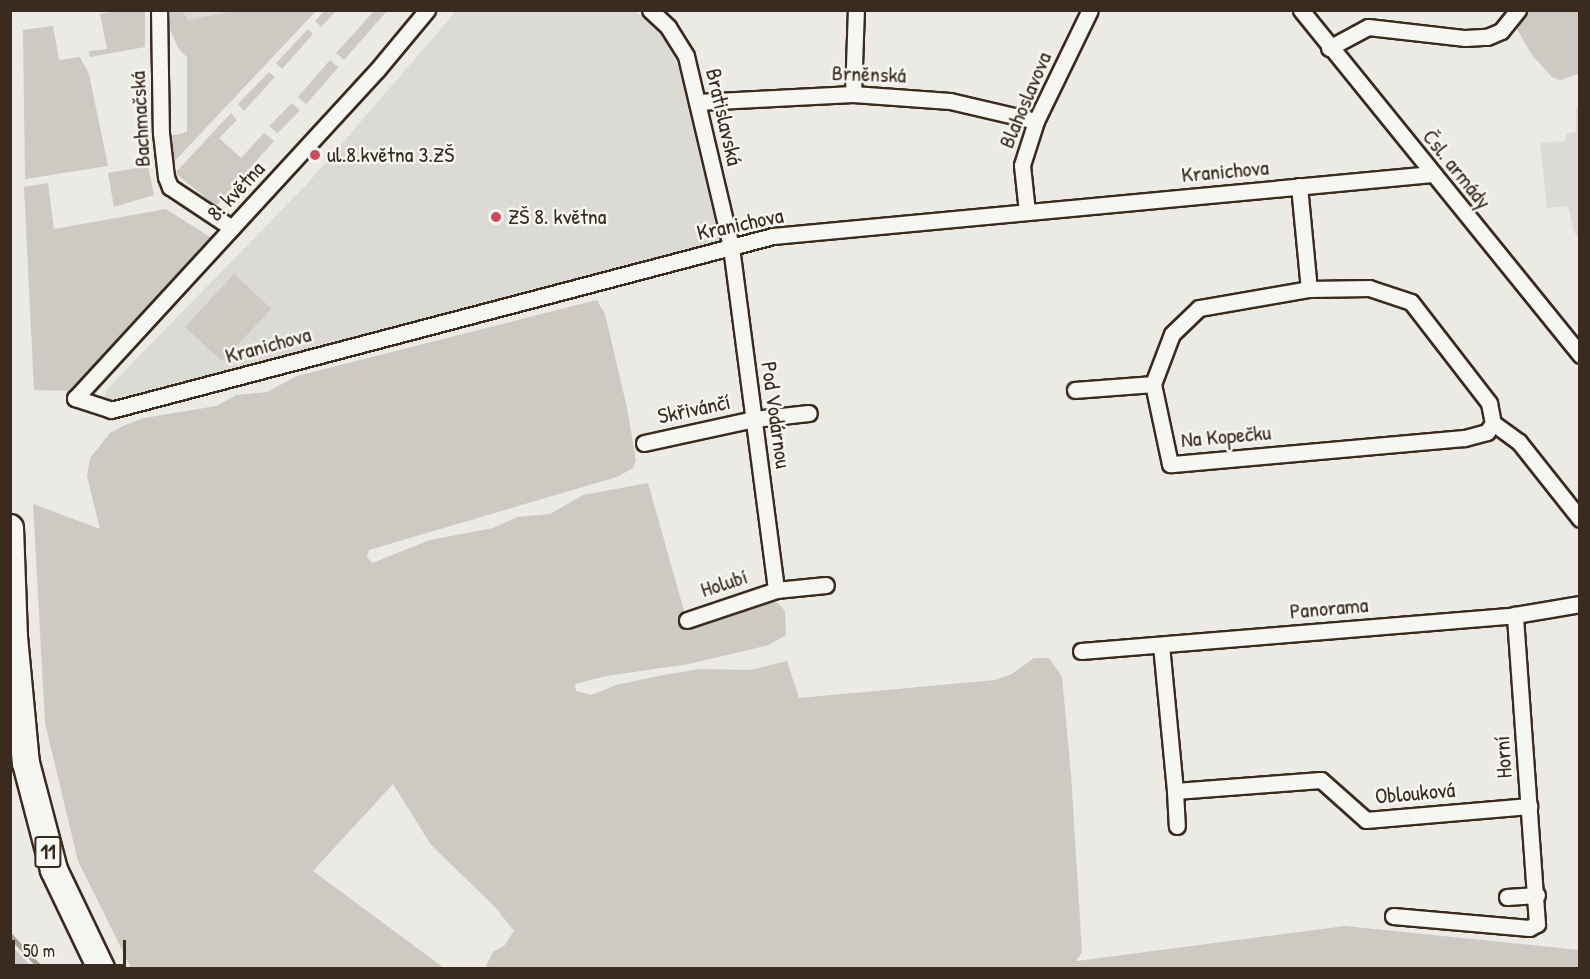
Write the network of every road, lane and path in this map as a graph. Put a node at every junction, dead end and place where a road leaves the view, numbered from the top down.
1 (159, 10) edge
2 (427, 10) edge
3 (650, 10) edge
4 (856, 10) edge
5 (1090, 10) edge
6 (1301, 10) edge
7 (1518, 10) edge
8 (1329, 48) junction
9 (853, 94) junction
10 (697, 102) junction
11 (1036, 121) junction
12 (1432, 174) junction
13 (1299, 186) junction
14 (1027, 212) junction
15 (232, 228) junction
16 (731, 247) junction
17 (1309, 289) junction
18 (1580, 356) edge
19 (1153, 384) junction
20 (1075, 390) dead end
21 (75, 399) joint
22 (809, 413) dead end
23 (754, 420) junction
24 (1493, 423) junction
25 (644, 443) dead end
26 (1580, 519) edge
27 (10, 528) edge
28 (826, 585) dead end
29 (776, 590) junction
30 (1578, 603) edge
31 (1515, 615) junction
32 (687, 620) dead end
33 (1161, 645) junction
34 (1081, 651) dead end
35 (1175, 791) junction
36 (1529, 806) junction
37 (1177, 826) dead end
38 (1537, 895) junction
39 (1507, 897) dead end
40 (1393, 916) dead end
41 (101, 969) edge

1 - 15 street, Bachmačská
2 - 15 street, 8. května
3 - 10 street, Bratislavská
4 - 9 street
5 - 11 street, Blahoslavova
6 - 8 street, Čsl. armády
7 - 8 street
8 - 12 street, Čsl. armády
9 - 10 street, Brněnská
9 - 11 street, Brněnská
10 - 16 street, Bratislavská
11 - 14 street, Blahoslavova
12 - 13 street, Kranichova
12 - 18 street, Čsl. armády
13 - 14 street, Kranichova
13 - 17 street
14 - 16 street, Kranichova
15 - 21 street, 8. května
16 - 21 street, Kranichova
16 - 23 street, Pod Vodárnou
17 - 19 street
17 - 24 street
19 - 20 street
19 - 24 street, Na Kopečku
22 - 23 street, Skřivánčí
23 - 25 street, Skřivánčí
23 - 29 street, Pod Vodárnou
24 - 26 street
27 - 41 main road, 11
28 - 29 street, Holubí
29 - 32 street, Holubí
30 - 31 street, Panorama
31 - 33 street, Panorama
31 - 36 street, Horní
33 - 34 street, Panorama
33 - 35 street
35 - 36 street, Oblouková
35 - 37 street
36 - 38 street, Horní
38 - 39 street
38 - 40 street, Horní

